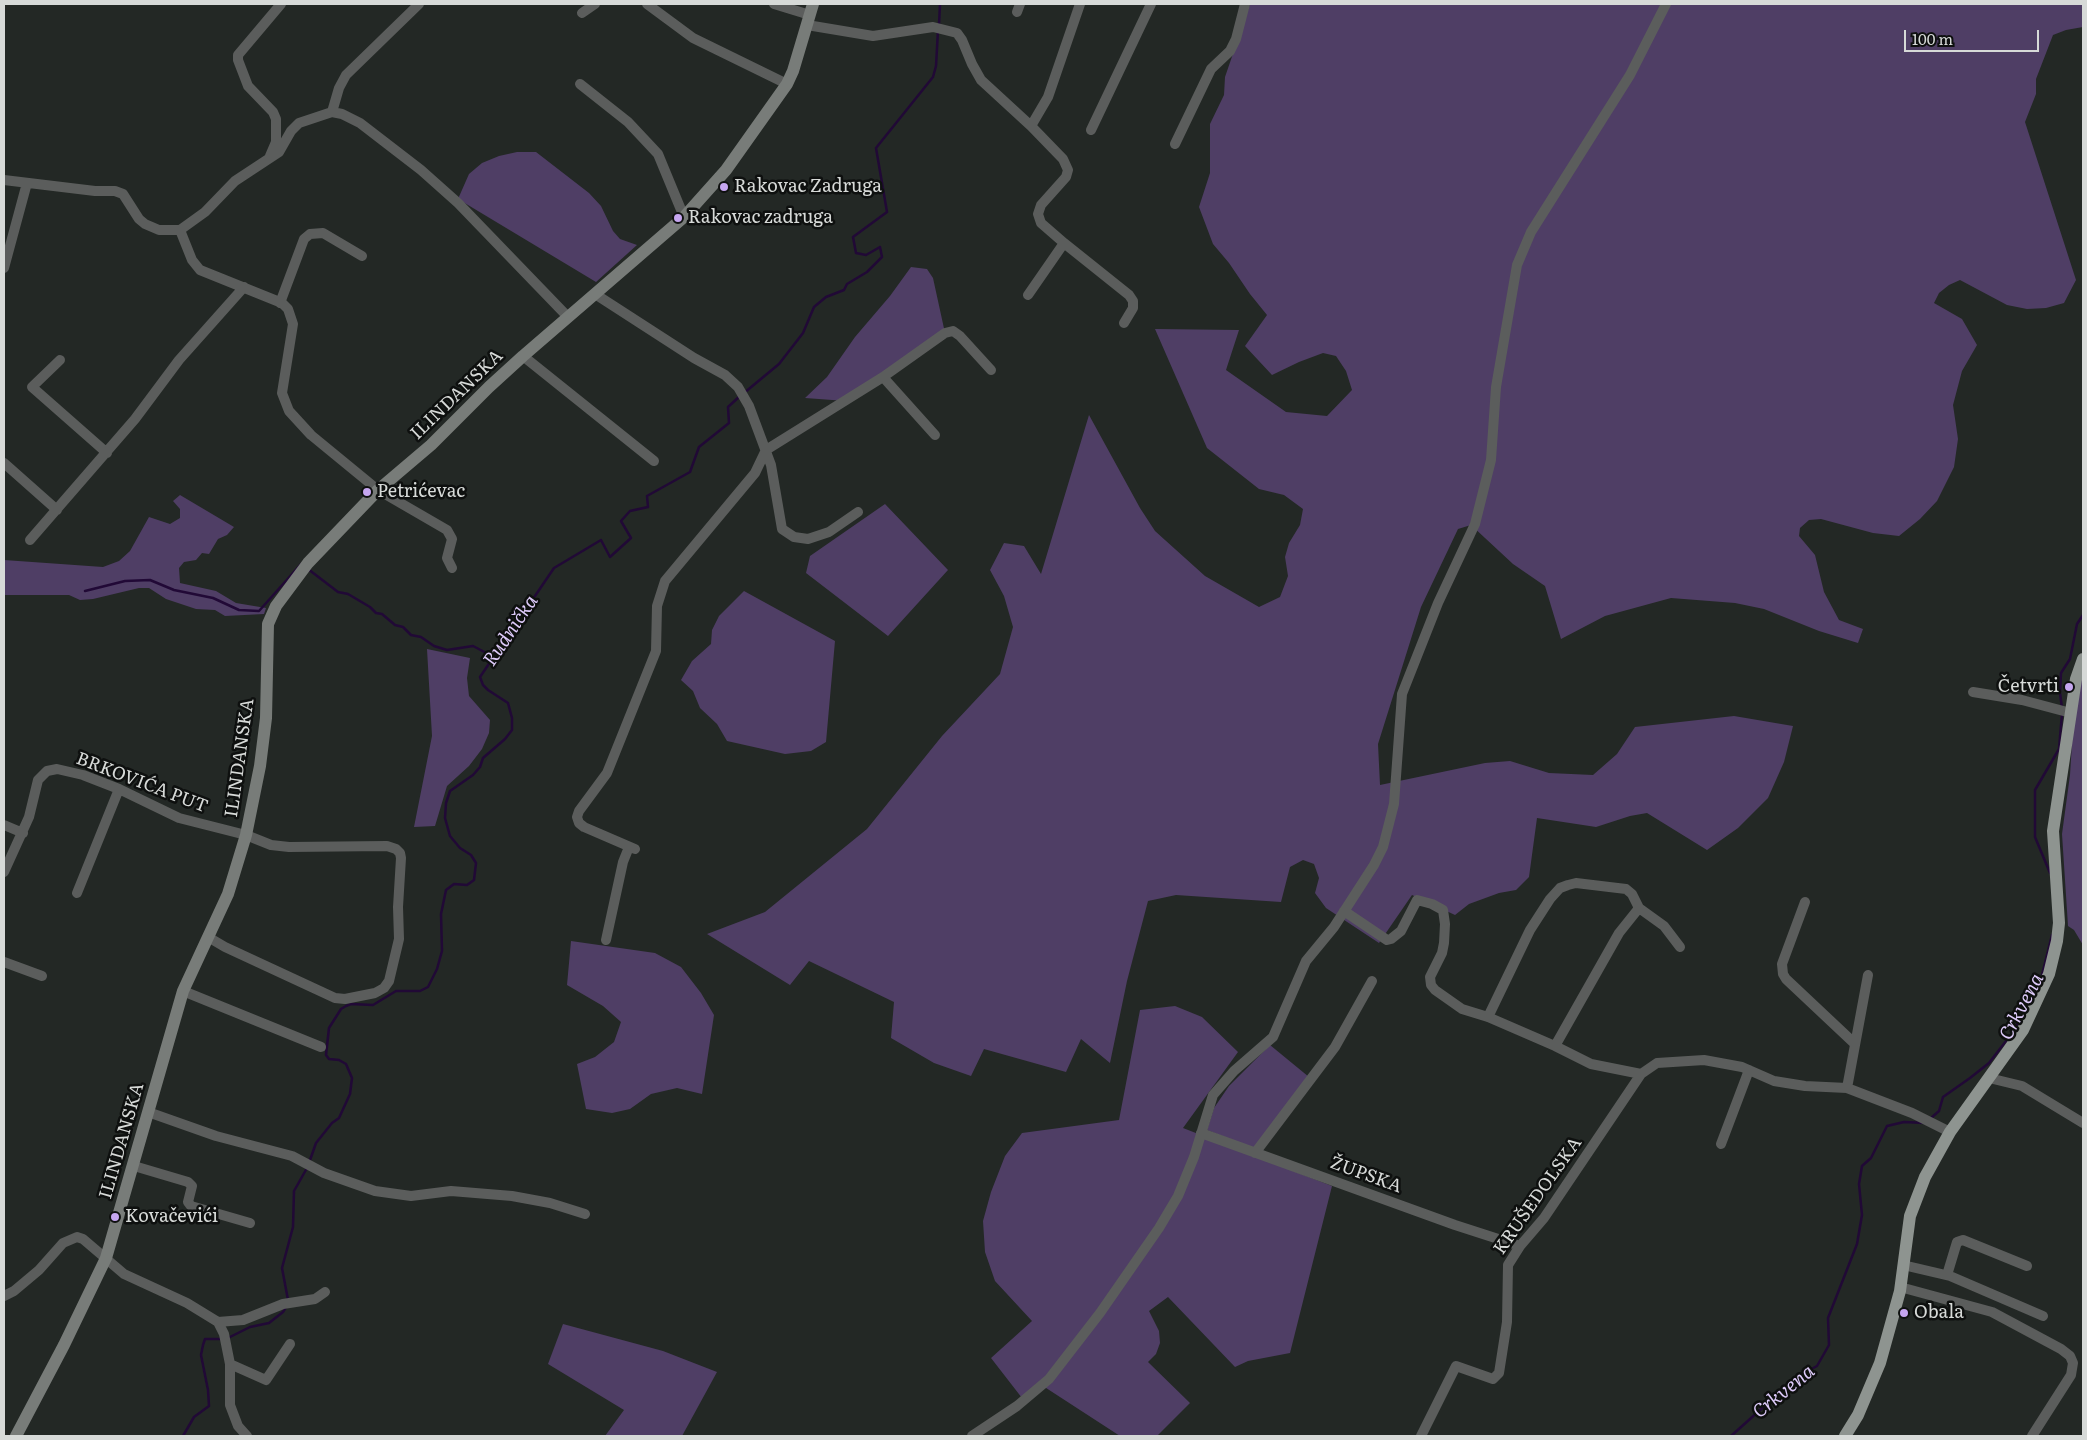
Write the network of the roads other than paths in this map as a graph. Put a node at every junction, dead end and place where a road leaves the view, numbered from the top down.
1 (281, 4) edge
2 (419, 4) edge
3 (595, 4) edge
4 (647, 4) edge
5 (774, 4) edge
6 (1080, 4) edge
7 (1151, 4) edge
8 (1244, 4) edge
9 (1666, 4) edge
10 (582, 13) dead end
11 (810, 14) edge
12 (580, 84) dead end
13 (787, 84) junction
14 (332, 112) junction
15 (1031, 126) junction
16 (1091, 130) dead end
17 (1175, 144) dead end
18 (269, 159) junction
19 (4, 180) edge
20 (26, 183) junction
21 (684, 216) junction
22 (180, 230) junction
23 (1064, 243) junction
24 (362, 256) dead end
25 (4, 268) edge
26 (244, 287) junction
27 (595, 294) junction
28 (1028, 295) dead end
29 (280, 302) junction
30 (568, 317) junction
31 (1124, 323) dead end
32 (523, 356) junction
33 (60, 360) dead end
34 (991, 370) dead end
35 (883, 377) junction
36 (935, 435) dead end
37 (766, 450) junction
38 (107, 453) junction
39 (654, 461) dead end
40 (4, 463) edge
41 (378, 490) junction
42 (58, 510) junction
43 (858, 512) dead end
44 (30, 540) dead end
45 (452, 568) dead end
46 (2083, 659) edge
47 (1972, 692) dead end
48 (2064, 711) junction
49 (119, 789) junction
50 (4, 825) edge
51 (23, 833) junction
52 (246, 835) junction
53 (4, 872) edge
54 (77, 893) dead end
55 (1805, 902) dead end
56 (1638, 908) junction
57 (1344, 911) junction
58 (208, 937) junction
59 (606, 940) dead end
60 (1680, 947) dead end
61 (4, 962) edge
62 (1868, 975) dead end
63 (42, 976) dead end
64 (1372, 981) dead end
65 (183, 991) junction
66 (1488, 1017) junction
67 (1854, 1043) junction
68 (1555, 1046) junction
69 (321, 1047) dead end
70 (1748, 1070) junction
71 (1641, 1074) junction
72 (1989, 1078) junction
73 (1847, 1088) junction
74 (148, 1112) junction
75 (2083, 1123) edge
76 (1202, 1132) junction
77 (1950, 1132) junction
78 (1721, 1144) dead end
79 (1255, 1153) junction
80 (134, 1166) junction
81 (585, 1214) dead end
82 (250, 1223) dead end
83 (1520, 1246) junction
84 (106, 1258) junction
85 (1903, 1265) junction
86 (2027, 1266) dead end
87 (1947, 1275) junction
88 (1900, 1287) junction
89 (326, 1292) dead end
90 (4, 1296) edge
91 (2043, 1316) dead end
92 (218, 1322) junction
93 (290, 1344) dead end
94 (230, 1364) junction
95 (16, 1436) edge
96 (247, 1436) edge
97 (972, 1436) edge
98 (1421, 1436) edge
99 (1845, 1436) edge
100 (2032, 1436) edge

1 - 18 street
2 - 14 street
3 - 10 street
4 - 13 street
5 - 11 street
6 - 15 street
7 - 16 street
8 - 17 street
9 - 57 street
11 - 13 street, ILINDANSKA
11 - 15 street
12 - 21 street
13 - 21 street, ILINDANSKA
14 - 18 street
14 - 30 street
15 - 23 street
18 - 22 street
19 - 20 street
20 - 22 street
20 - 25 street
21 - 27 street, ILINDANSKA
22 - 26 street
23 - 28 street
23 - 31 street
24 - 29 street
26 - 29 street
26 - 38 street
27 - 30 street, ILINDANSKA
27 - 37 street
29 - 41 street
30 - 32 street, ILINDANSKA
32 - 39 street
32 - 41 street, ILINDANSKA
33 - 38 street
34 - 35 street
35 - 36 street
35 - 37 street
37 - 43 street
37 - 59 street
38 - 42 street
40 - 42 street
41 - 45 street
41 - 52 street, ILINDANSKA
42 - 44 street
46 - 48 main road
47 - 48 street
48 - 72 main road
49 - 51 street, BRKOVIĆA PUT
49 - 52 street, BRKOVIĆA PUT
49 - 54 street
50 - 51 street
51 - 53 street, BRKOVIĆA PUT
52 - 58 street, ILINDANSKA
52 - 58 street, BRKOVIĆA PUT
55 - 67 street
56 - 60 street
56 - 66 street
56 - 68 street
57 - 66 street
57 - 76 street
58 - 65 street, ILINDANSKA
61 - 63 street
62 - 67 street
64 - 79 street
65 - 69 street
65 - 74 street, ILINDANSKA
66 - 68 street
67 - 73 street
68 - 71 street
70 - 71 street
70 - 73 street
70 - 78 street
71 - 83 street, KRUŠEDOLSKA
72 - 75 street
72 - 77 main road
73 - 77 street
74 - 80 street, ILINDANSKA
74 - 81 street
76 - 79 street, ŽUPSKA
76 - 97 street
77 - 85 main road
79 - 83 street, ŽUPSKA
80 - 82 street
80 - 84 street, ILINDANSKA
83 - 98 street, KRUŠEDOLSKA
84 - 90 street
84 - 92 street
84 - 95 street, ILINDANSKA
85 - 87 street
85 - 88 main road
86 - 87 street
87 - 91 street
88 - 99 main road
88 - 100 street
89 - 92 street
92 - 94 street
93 - 94 street
94 - 96 street

